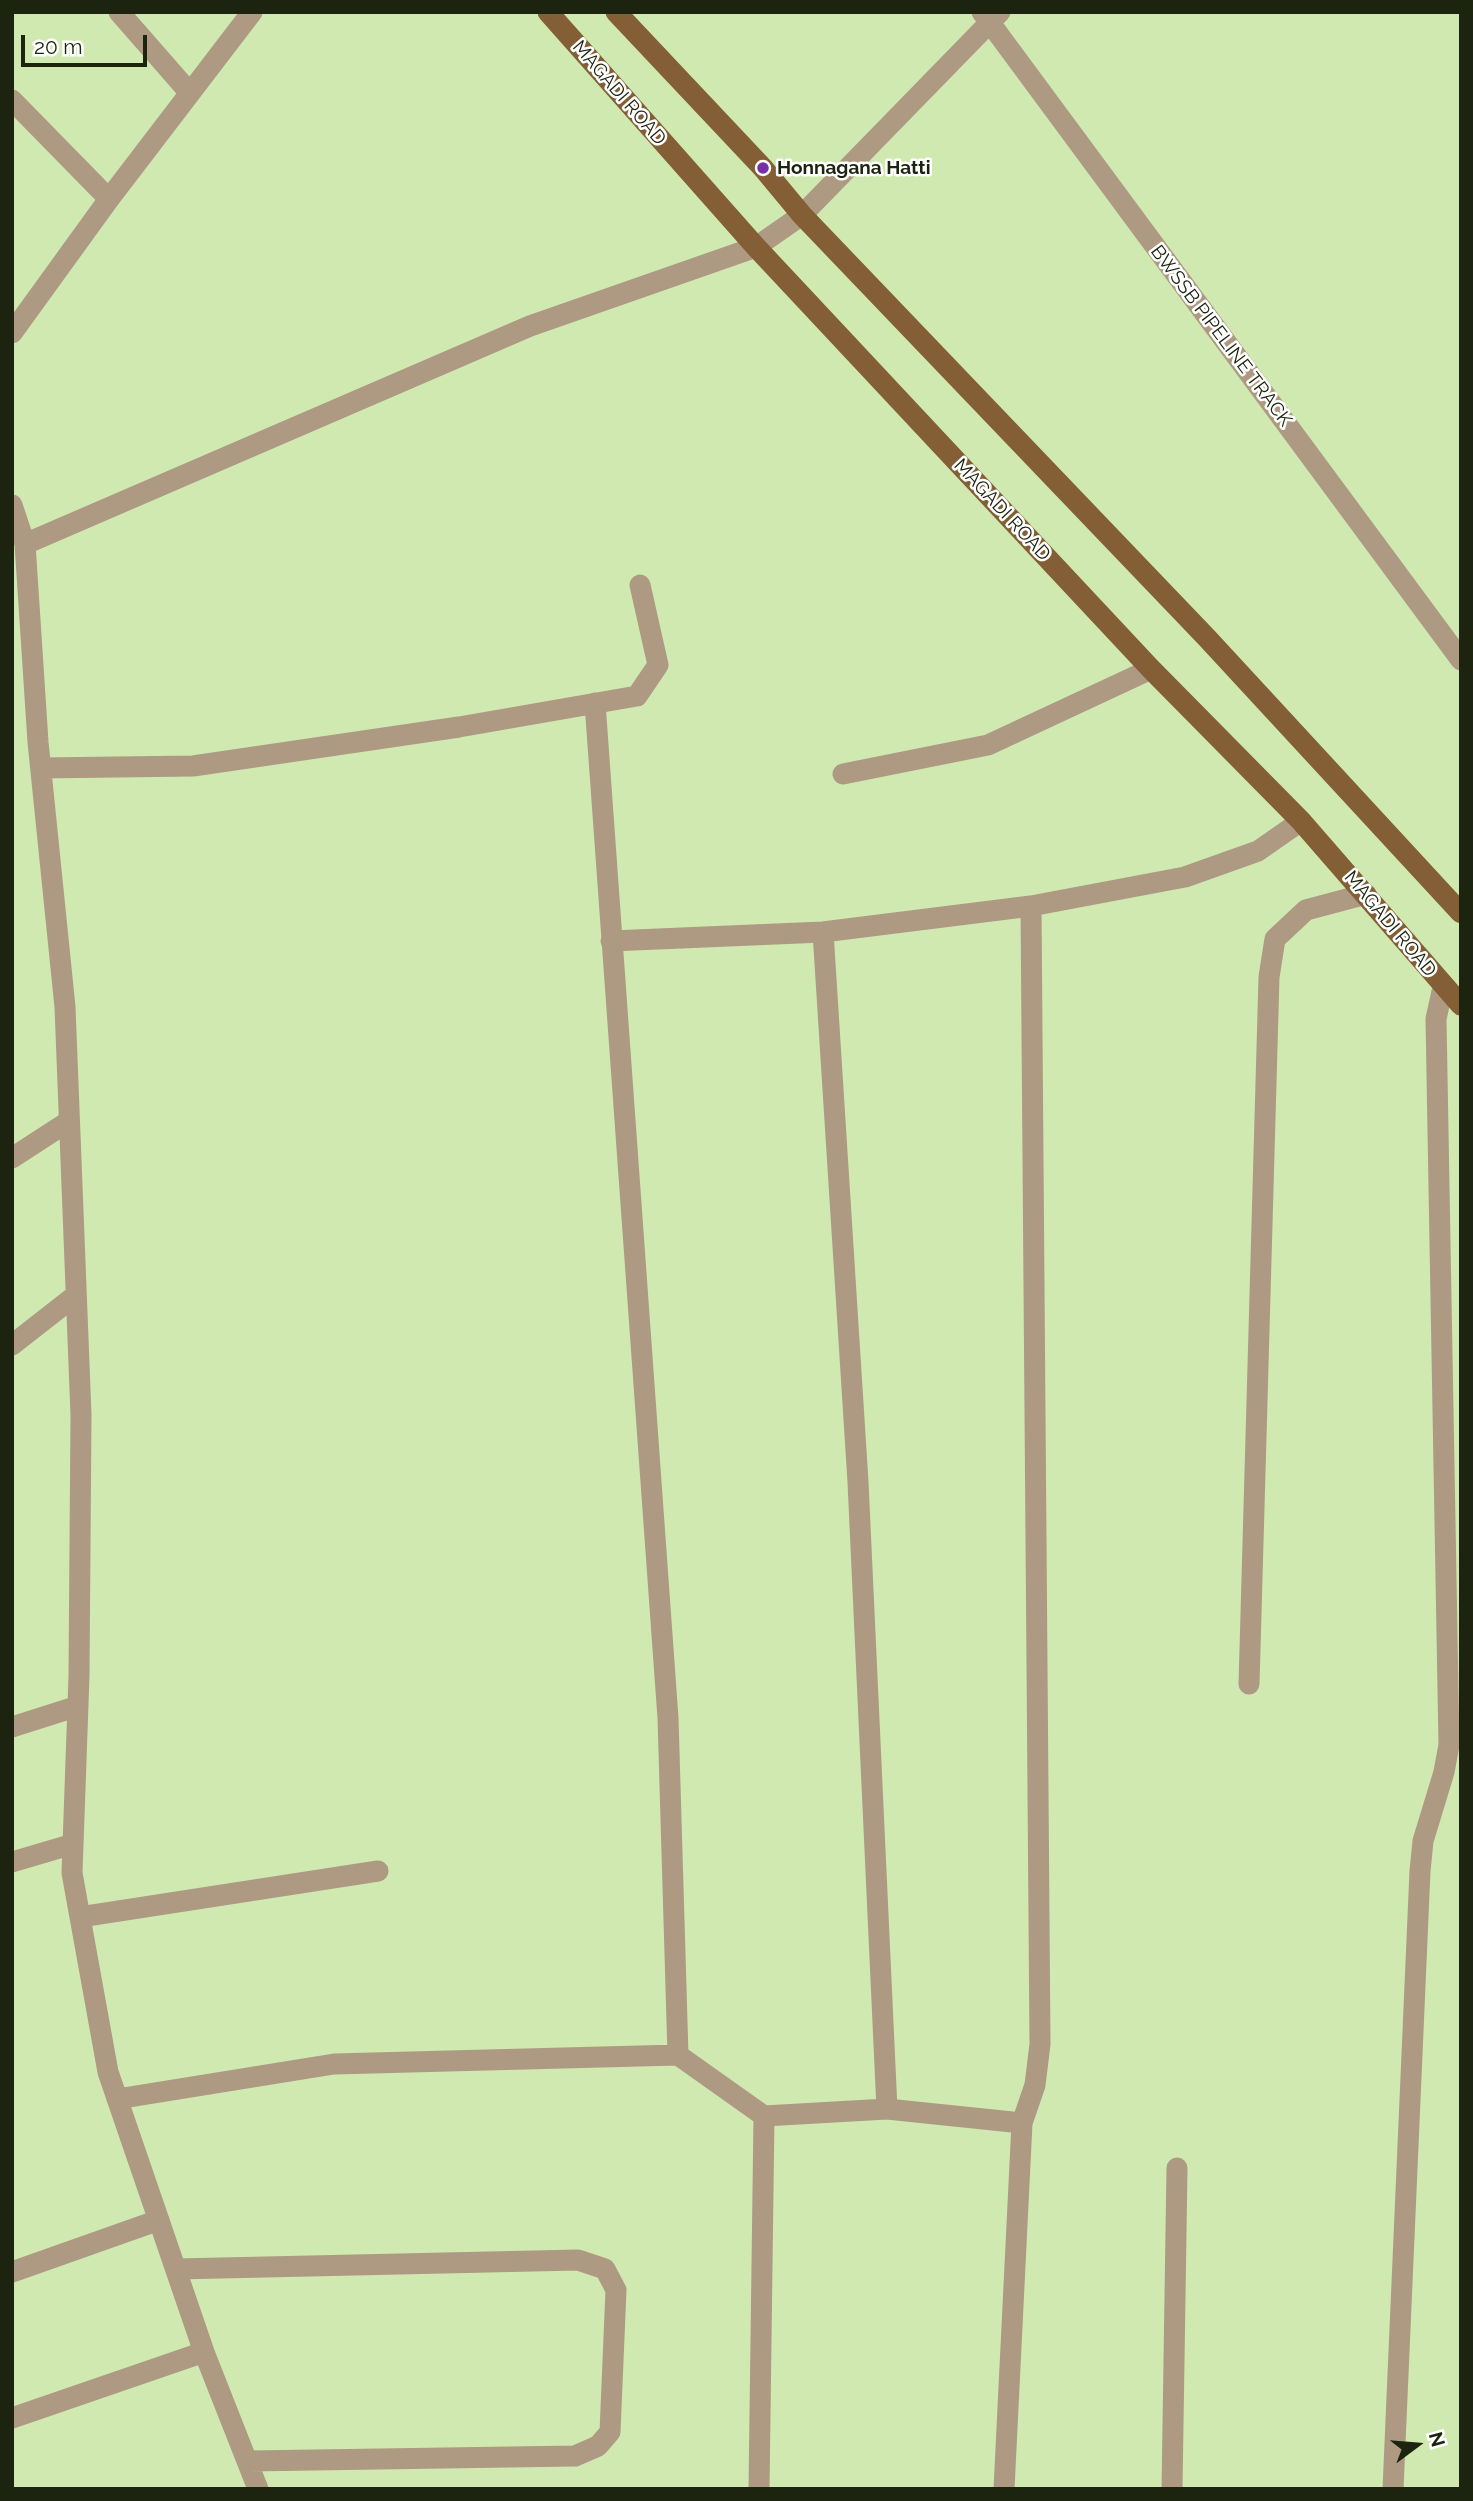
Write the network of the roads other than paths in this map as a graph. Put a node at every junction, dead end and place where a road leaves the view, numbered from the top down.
1 (119, 12) edge
2 (252, 12) edge
3 (548, 12) edge
4 (616, 12) edge
5 (990, 16) edge
6 (189, 92) junction
7 (12, 100) edge
8 (108, 199) junction
9 (802, 215) junction
10 (756, 247) junction
11 (12, 333) edge
12 (12, 505) edge
13 (25, 544) junction
14 (640, 585) dead end
15 (1461, 660) edge
16 (1151, 669) junction
17 (595, 703) junction
18 (41, 768) junction
19 (844, 774) dead end
20 (1301, 821) junction
21 (1366, 894) junction
22 (1031, 906) junction
23 (1461, 913) edge
24 (823, 932) junction
25 (611, 941) junction
26 (1443, 988) junction
27 (1461, 1005) edge
28 (69, 1121) junction
29 (12, 1158) edge
30 (76, 1294) junction
31 (12, 1345) edge
32 (1249, 1684) dead end
33 (78, 1706) junction
34 (12, 1727) edge
35 (73, 1844) junction
36 (12, 1862) edge
37 (378, 1871) dead end
38 (80, 1917) junction
39 (678, 2056) junction
40 (117, 2099) junction
41 (887, 2109) junction
42 (764, 2116) junction
43 (1021, 2123) junction
44 (1177, 2168) dead end
45 (159, 2220) junction
46 (176, 2269) junction
47 (12, 2272) edge
48 (204, 2352) junction
49 (12, 2418) edge
50 (250, 2461) junction
51 (258, 2489) edge
52 (759, 2489) edge
53 (1004, 2489) edge
54 (1172, 2489) edge
55 (1393, 2489) edge

1 - 6 street
2 - 6 street
3 - 10 main road, MAGADI ROAD
4 - 9 main road
5 - 9 street
5 - 15 street, BWSSB PIPELINE TRACK
6 - 8 street
7 - 8 street
8 - 11 street
9 - 10 street
9 - 23 main road
10 - 13 street
10 - 16 main road, MAGADI ROAD
12 - 13 street
13 - 18 street
14 - 17 street
16 - 19 street
16 - 20 main road, MAGADI ROAD
17 - 18 street
17 - 25 street
18 - 28 street
20 - 21 main road, MAGADI ROAD
20 - 22 street
21 - 26 main road, MAGADI ROAD
21 - 32 street
22 - 24 street
22 - 43 street
24 - 25 street
24 - 41 street
25 - 39 street
26 - 27 main road, MAGADI ROAD
26 - 55 street
28 - 29 street
28 - 30 street
30 - 31 street
30 - 33 street
33 - 34 street
33 - 35 street
35 - 36 street
35 - 38 street
37 - 38 street
38 - 40 street
39 - 40 street
39 - 42 street
40 - 45 street
41 - 42 street
41 - 43 street
42 - 52 street
43 - 53 street
44 - 54 street
45 - 46 street
45 - 47 street
46 - 48 street
46 - 50 street
48 - 49 street
48 - 50 street
50 - 51 street

